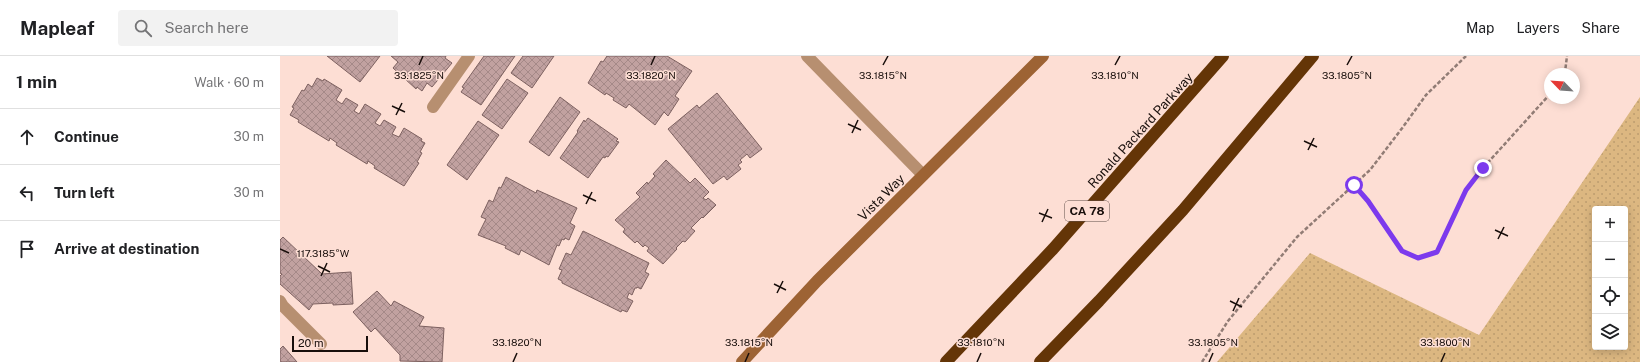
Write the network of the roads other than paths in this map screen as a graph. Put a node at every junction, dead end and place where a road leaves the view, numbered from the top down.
1 (469, 56) edge
2 (807, 56) edge
3 (1043, 56) edge
4 (1223, 56) edge
5 (1313, 56) edge
6 (433, 107) dead end
7 (922, 175) junction
8 (280, 300) edge
9 (321, 344) dead end
10 (742, 362) edge
11 (946, 362) edge
12 (1040, 362) edge

1 - 6 street
2 - 7 street
3 - 7 main road, Vista Way
4 - 11 highway, Ronald Packard Parkway / CA 78
5 - 12 highway
7 - 10 main road, Vista Way
8 - 9 street

